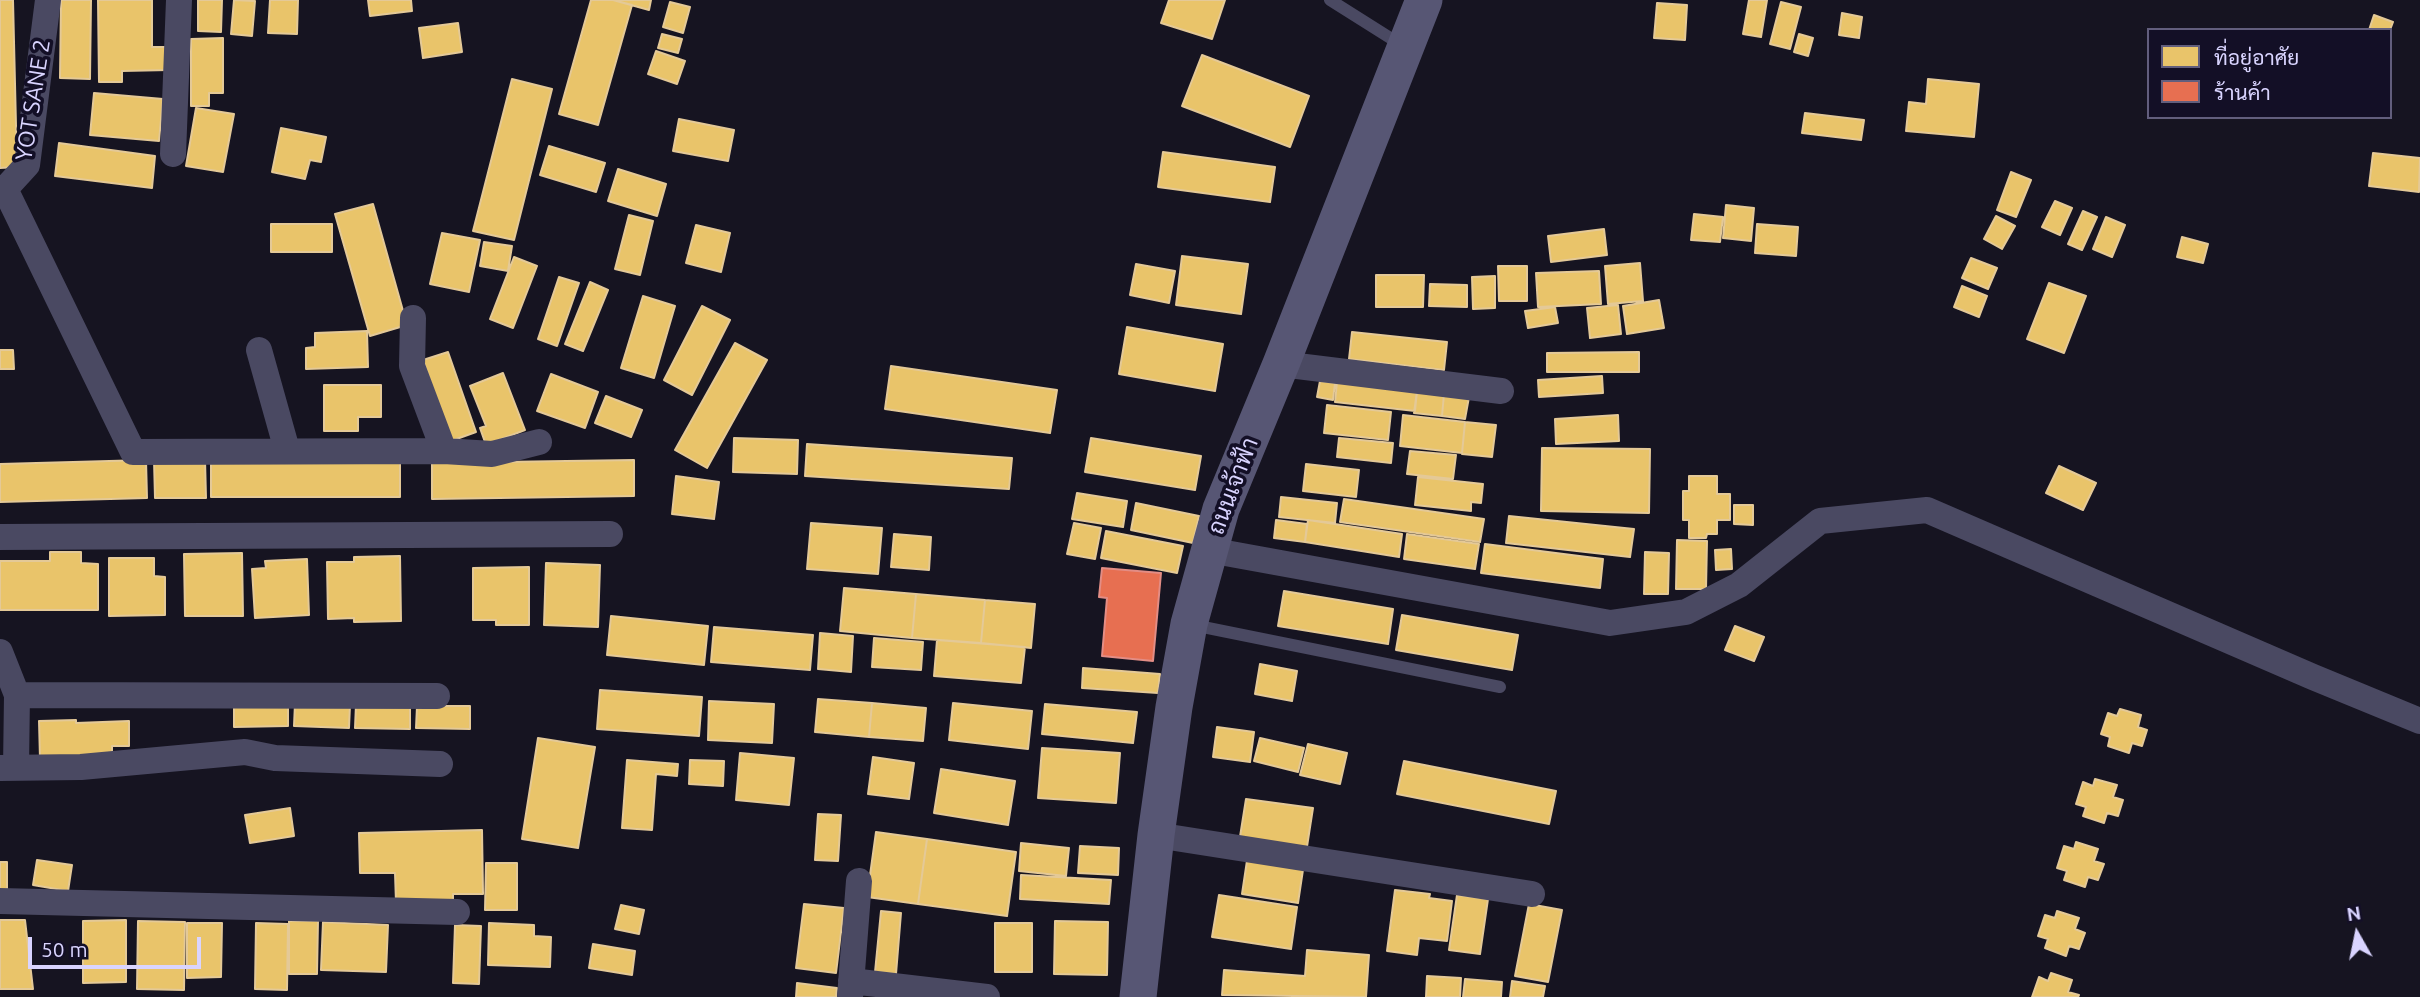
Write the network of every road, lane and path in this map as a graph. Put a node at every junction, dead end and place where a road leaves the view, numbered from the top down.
1 (48, 0) edge
2 (179, 0) edge
3 (1330, 0) edge
4 (1424, 0) edge
5 (1406, 48) junction
6 (173, 154) dead end
7 (3, 188) edge
8 (413, 318) dead end
9 (259, 350) dead end
10 (1281, 364) junction
11 (1501, 391) dead end
12 (539, 442) dead end
13 (287, 450) junction
14 (444, 451) junction
15 (610, 534) dead end
16 (0, 537) edge
17 (1209, 550) junction
18 (1189, 624) junction
19 (0, 652) edge
20 (1500, 687) dead end
21 (17, 695) junction
22 (437, 696) dead end
23 (2420, 721) edge
24 (440, 764) dead end
25 (8, 768) edge
26 (1156, 835) junction
27 (859, 881) dead end
28 (1532, 894) dead end
29 (0, 901) edge
30 (457, 912) dead end
31 (850, 989) edge
32 (986, 997) edge
33 (1138, 997) edge

1 - 7 street, YOT SANE 2
2 - 6 street
3 - 5 lane
4 - 5 main road, ถนนเจ้าฟ้า
5 - 10 main road, ถนนเจ้าฟ้า
7 - 13 street
8 - 14 street
9 - 13 street
10 - 11 street
10 - 17 main road, ถนนเจ้าฟ้า
12 - 14 street
13 - 14 street
15 - 16 street
17 - 18 main road, ถนนเจ้าฟ้า
17 - 23 street
18 - 20 lane
18 - 26 main road, ถนนเจ้าฟ้า
19 - 21 street
21 - 22 street
21 - 25 street
24 - 25 street
26 - 28 street
26 - 33 main road, ถนนเจ้าฟ้า
27 - 31 street
29 - 30 street
31 - 32 street

